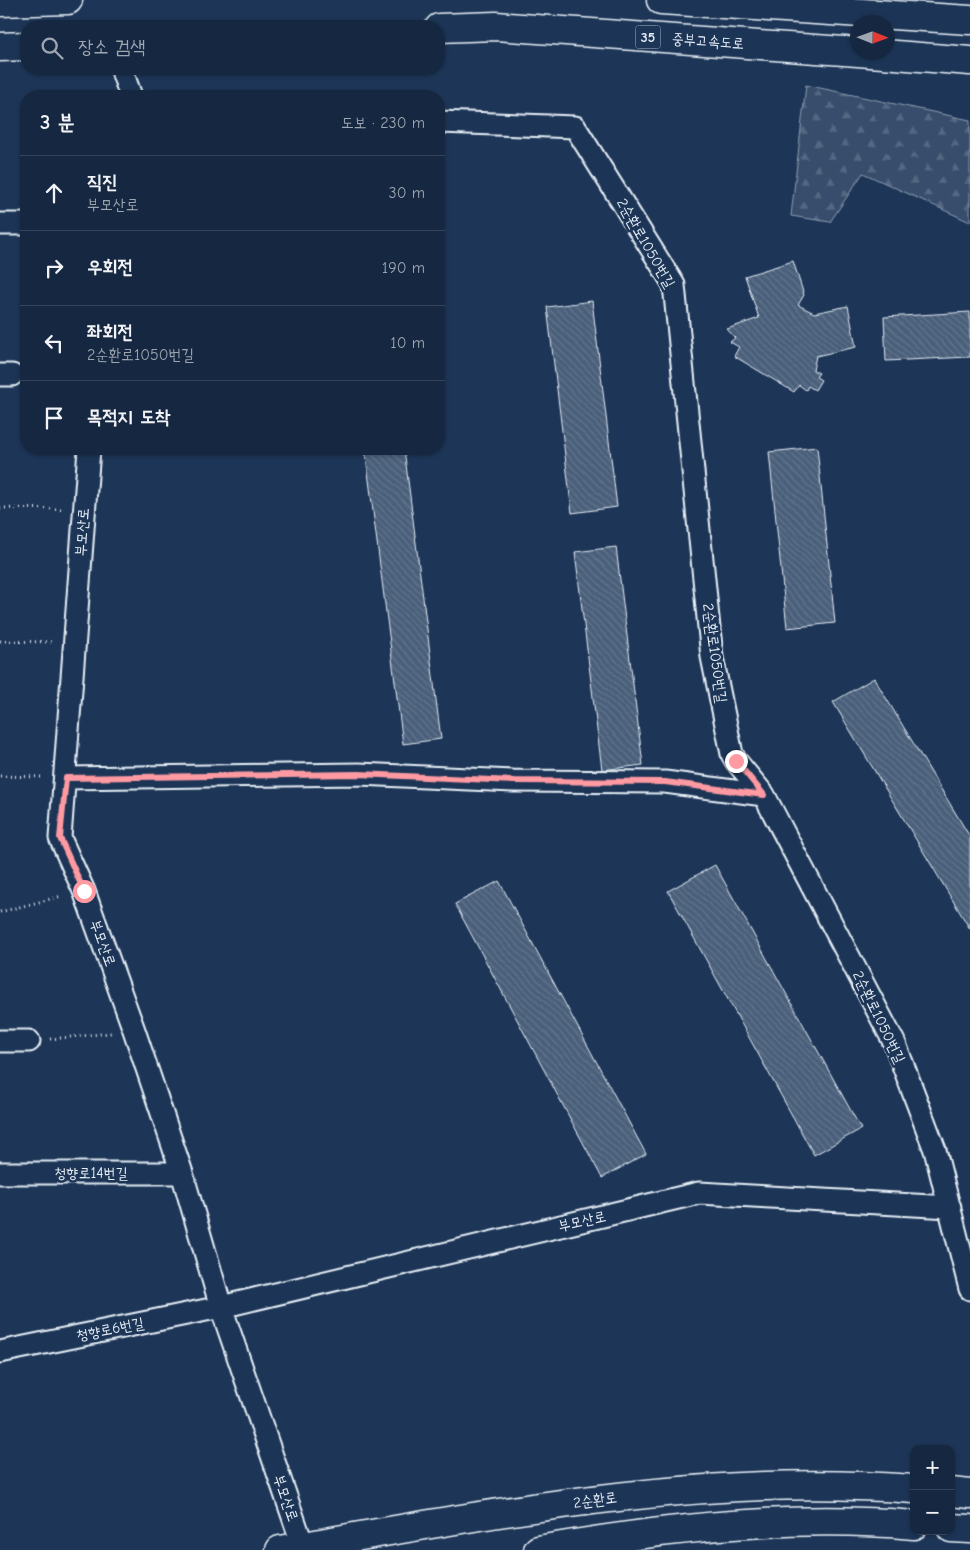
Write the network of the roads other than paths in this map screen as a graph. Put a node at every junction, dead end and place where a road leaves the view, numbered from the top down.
1 (68, 0) edge
2 (661, 0) edge
3 (0, 2) edge
4 (970, 20) edge
5 (445, 28) edge
6 (20, 46) edge
7 (0, 47) edge
8 (850, 51) edge
9 (895, 55) edge
10 (970, 61) edge
11 (123, 75) edge
12 (129, 90) edge
13 (445, 122) edge
14 (0, 224) edge
15 (20, 224) edge
16 (88, 455) edge
17 (66, 778) junction
18 (764, 795) junction
19 (0, 1041) edge
20 (29, 1041) road end
21 (0, 1173) edge
22 (182, 1173) junction
23 (950, 1208) junction
24 (970, 1289) edge
25 (221, 1307) junction
26 (0, 1352) edge
27 (910, 1489) edge
28 (955, 1492) edge
29 (970, 1494) edge
30 (910, 1525) edge
31 (955, 1528) edge
32 (970, 1529) edge
33 (291, 1548) edge
34 (538, 1550) edge

1 - 3 main road
2 - 4 main road
5 - 8 main road, 중부고속도로 / 35
6 - 7 main road
9 - 10 main road, 중부고속도로 / 35
11 - 12 street
13 - 18 street, 2순환로1050번길
14 - 15 street
16 - 17 street, 부모산로
17 - 18 street
17 - 22 street, 부모산로
18 - 23 street, 2순환로1050번길
19 - 20 street
21 - 22 street, 청향로14번길
22 - 25 street, 부모산로
23 - 24 street, 2순환로1050번길
23 - 25 street, 부모산로
25 - 26 street, 청향로6번길
25 - 33 street, 부모산로
27 - 33 main road, 2순환로
28 - 29 main road
30 - 34 main road
31 - 32 main road

